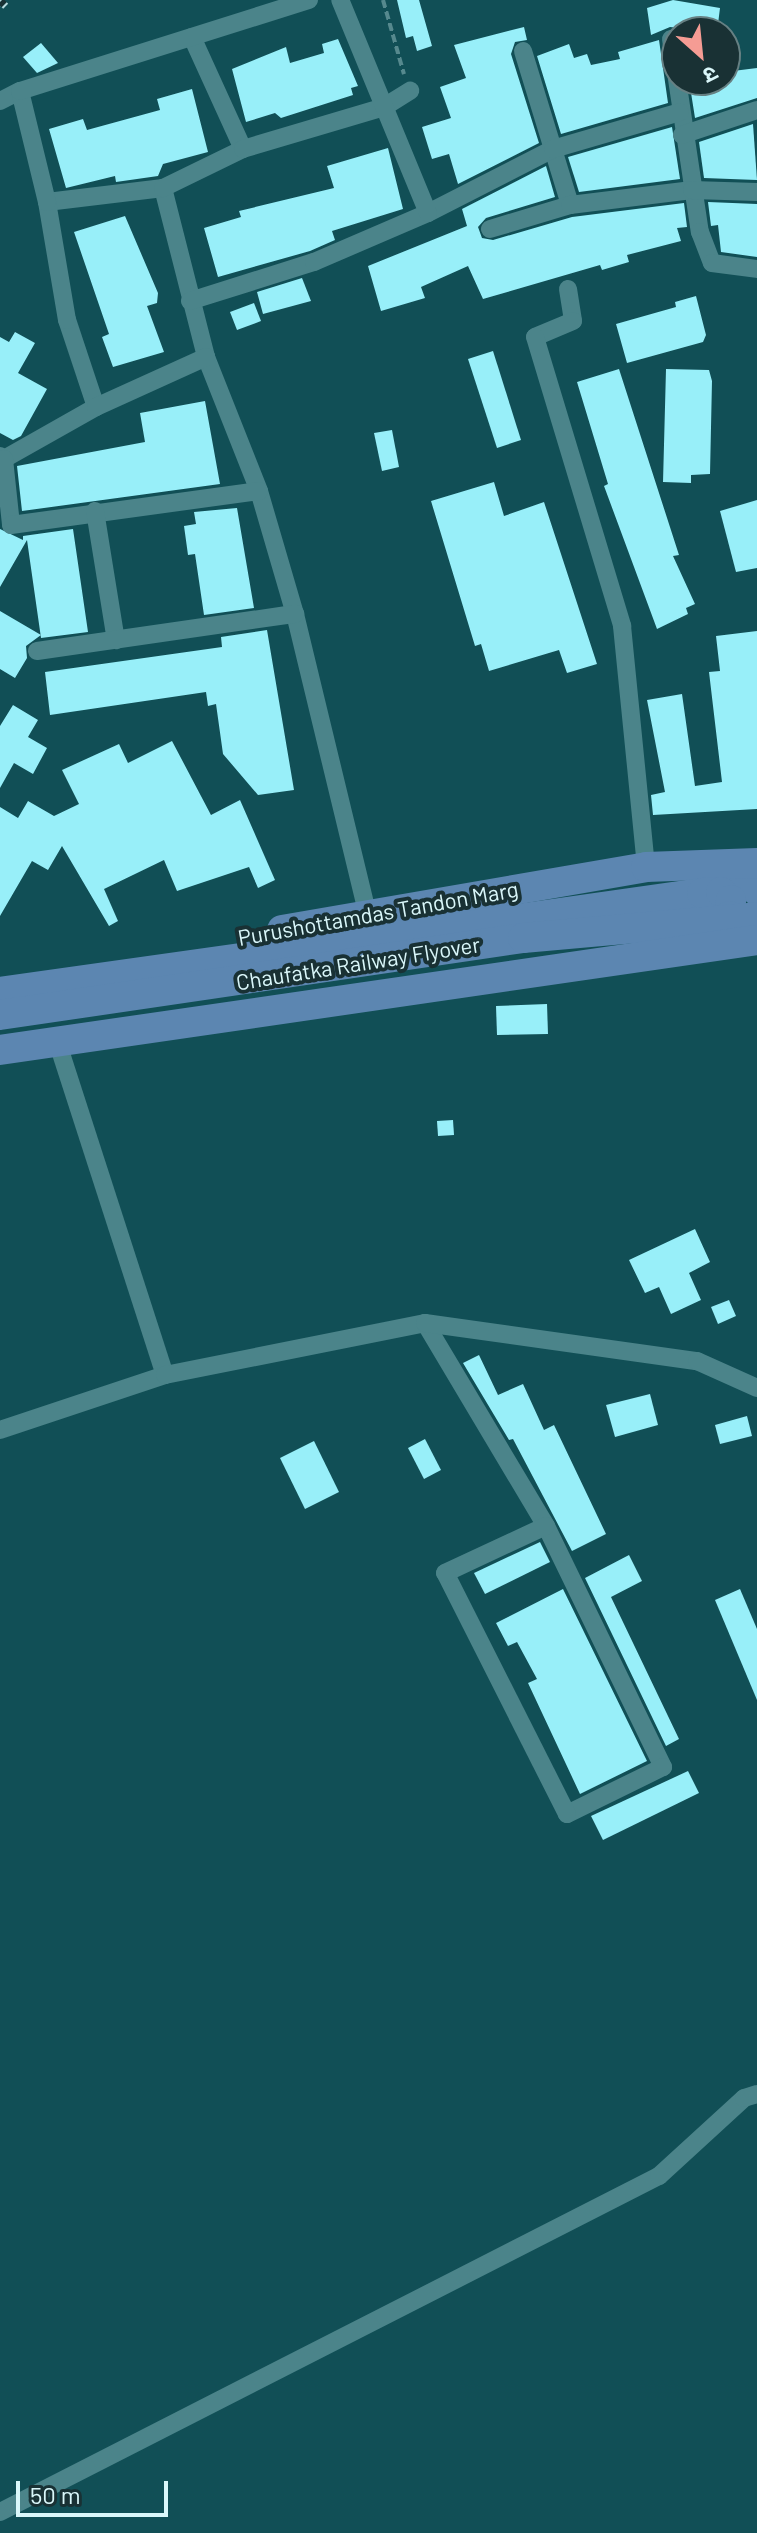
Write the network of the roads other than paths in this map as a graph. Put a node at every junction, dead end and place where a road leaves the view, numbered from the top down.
1 (309, 0) edge
2 (340, 0) edge
3 (192, 37) junction
4 (523, 51) dead end
5 (20, 91) junction
6 (410, 91) road end
7 (678, 96) edge
8 (0, 101) edge
9 (384, 107) junction
10 (757, 110) edge
11 (680, 112) junction
12 (682, 135) junction
13 (243, 149) junction
14 (553, 149) junction
15 (163, 188) junction
16 (692, 190) junction
17 (757, 192) edge
18 (47, 202) junction
19 (570, 205) junction
20 (428, 213) junction
21 (490, 229) dead end
22 (757, 269) edge
23 (568, 289) dead end
24 (190, 301) junction
25 (206, 357) junction
26 (96, 407) junction
27 (1, 459) edge
28 (259, 491) junction
29 (95, 511) junction
30 (295, 614) junction
31 (116, 640) junction
32 (37, 651) dead end
33 (698, 863) junction
34 (757, 863) edge
35 (646, 867) junction
36 (757, 891) edge
37 (757, 909) edge
38 (757, 917) edge
39 (717, 923) junction
40 (371, 926) junction
41 (757, 940) edge
42 (0, 975) edge
43 (0, 992) edge
44 (0, 1015) edge
45 (57, 1041) junction
46 (0, 1050) edge
47 (425, 1323) junction
48 (165, 1375) junction
49 (757, 1388) edge
50 (0, 1430) edge
51 (546, 1526) junction
52 (757, 2094) edge
53 (0, 2512) edge

1 - 3 street
2 - 9 street
3 - 5 street
3 - 13 street
4 - 14 street
5 - 8 street
5 - 18 street
6 - 9 street
7 - 11 street
9 - 13 street
9 - 20 street
10 - 12 street
11 - 12 street
11 - 14 street
12 - 16 street
13 - 15 street
14 - 19 street
14 - 20 street
15 - 18 street
15 - 24 street
16 - 17 street
16 - 19 street
16 - 22 street
18 - 26 street
19 - 21 street
20 - 24 street
23 - 35 street
24 - 25 street
25 - 26 street
25 - 28 street
26 - 27 street
27 - 29 street
28 - 29 street
28 - 30 street
29 - 31 street
30 - 31 street
30 - 40 street
31 - 32 street
33 - 34 main road, Purushottamdas Tandon Marg
33 - 35 main road, Purushottamdas Tandon Marg
33 - 36 main road
35 - 40 main road, Purushottamdas Tandon Marg
37 - 39 main road
38 - 39 main road
39 - 40 main road
39 - 44 main road, Chaufatka Railway Flyover
40 - 42 main road, Purushottamdas Tandon Marg
40 - 43 main road
41 - 45 main road
45 - 46 main road
45 - 48 street
47 - 48 street
47 - 49 street
47 - 51 street
48 - 50 street
51 - 51 street
52 - 53 street

